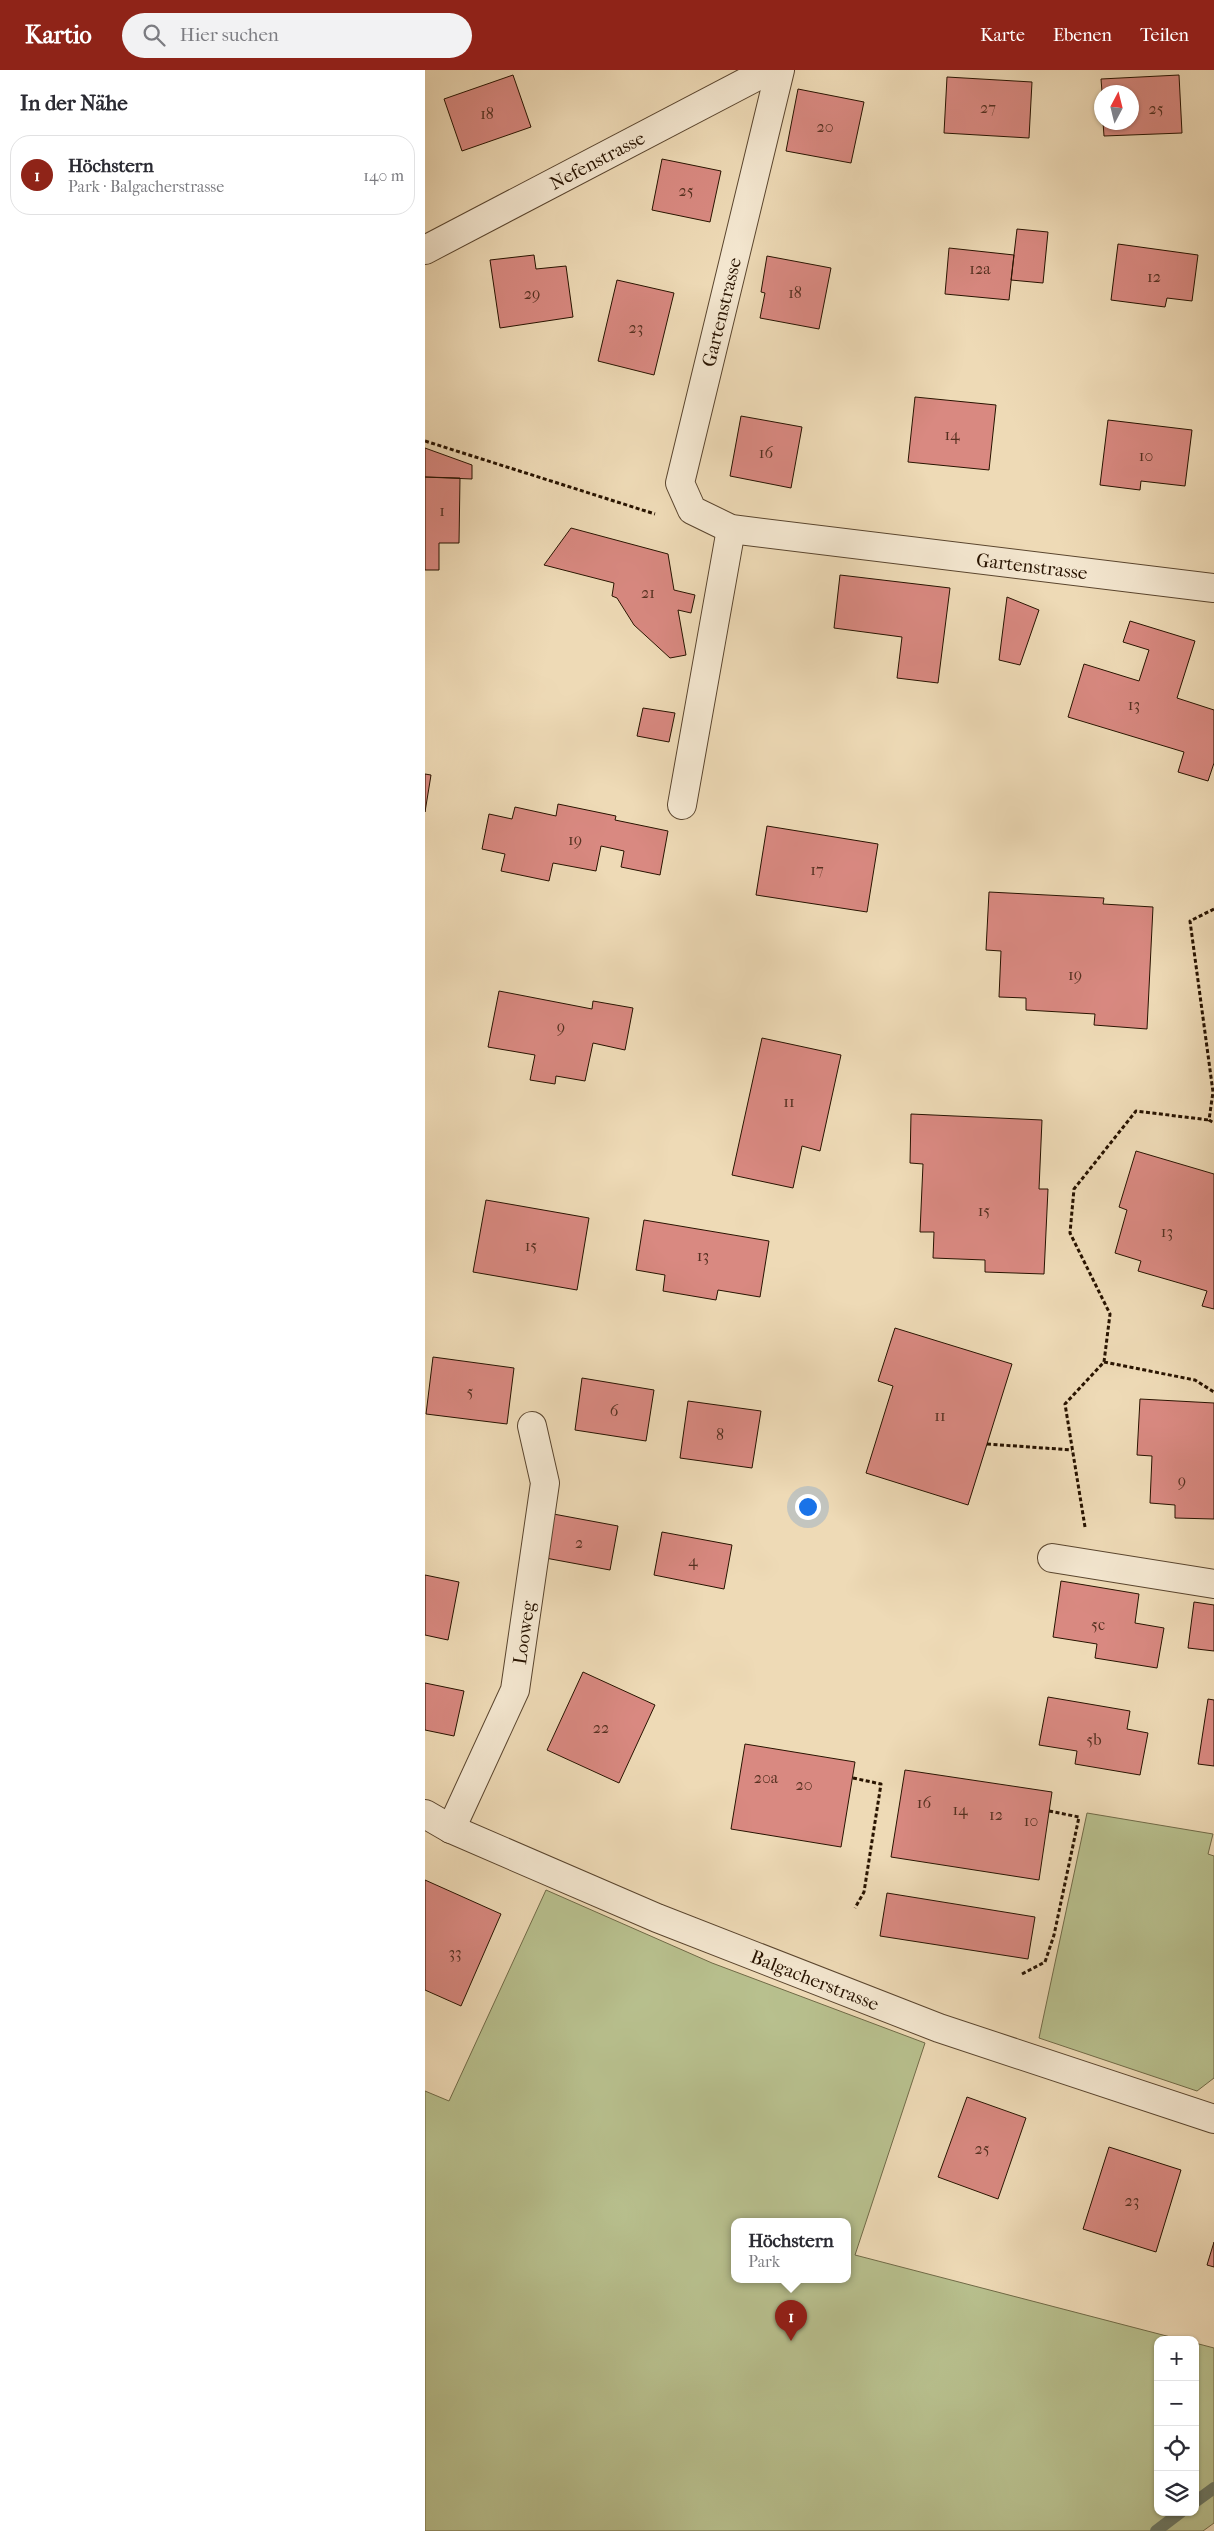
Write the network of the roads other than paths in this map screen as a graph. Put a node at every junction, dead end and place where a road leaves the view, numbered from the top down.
1 (769, 70) edge
2 (780, 70) edge
3 (425, 250) edge
4 (731, 529) junction
5 (1214, 588) edge
6 (682, 805) dead end
7 (532, 1426) dead end
8 (1052, 1558) dead end
9 (1214, 1584) edge
10 (425, 1814) edge
11 (451, 1829) junction
12 (1214, 2119) edge

1 - 3 street, Nefenstrasse
2 - 4 street, Gartenstrasse
4 - 5 street, Gartenstrasse
4 - 6 street
7 - 11 street, Looweg
8 - 9 street
10 - 11 street, Balgacherstrasse
11 - 12 street, Balgacherstrasse

